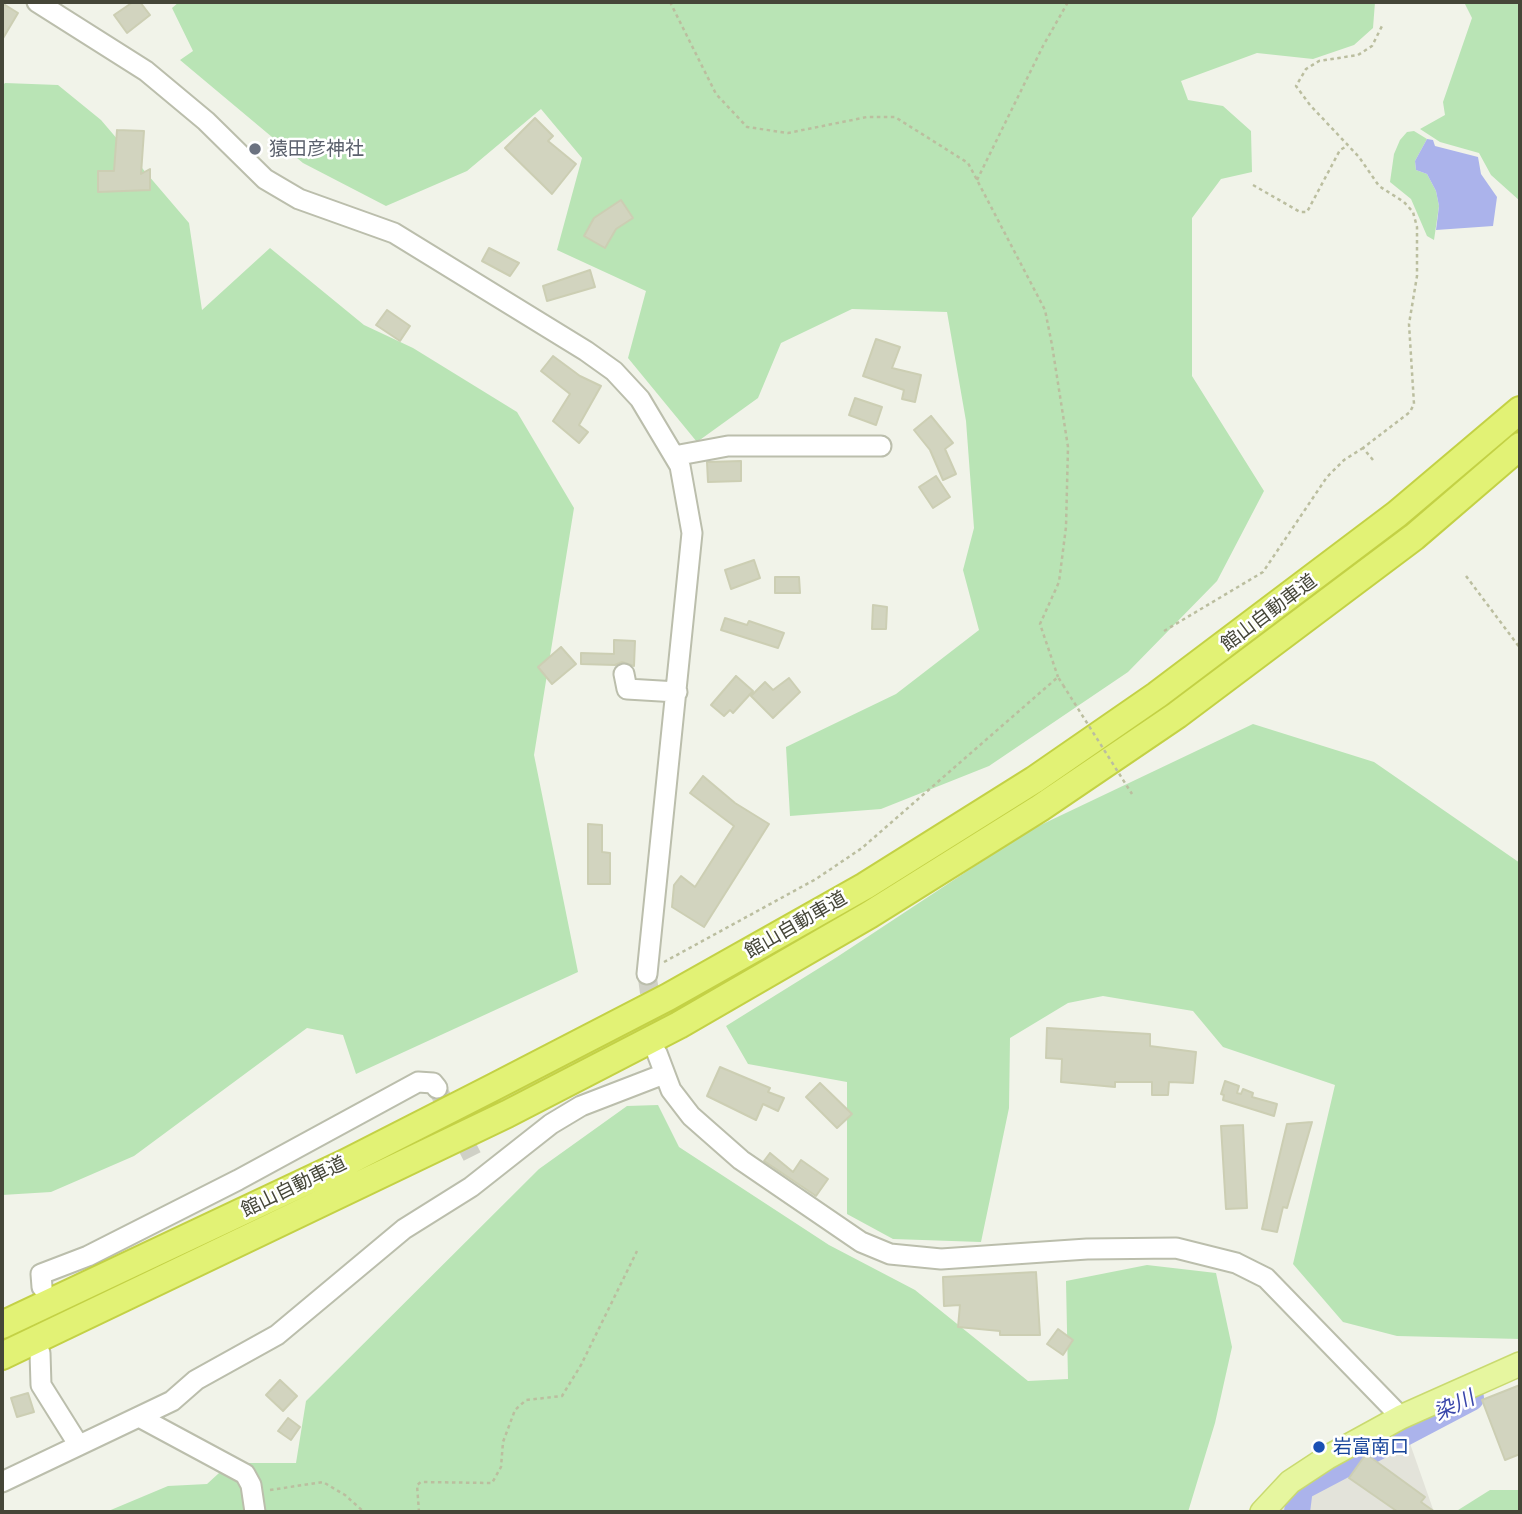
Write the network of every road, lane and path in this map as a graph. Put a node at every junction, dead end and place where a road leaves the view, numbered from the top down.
1 (37, 2) edge
2 (670, 2) edge
3 (1068, 2) edge
4 (1383, 24) dead end
5 (1348, 146) junction
6 (977, 180) junction
7 (1253, 185) dead end
8 (1520, 410) edge
9 (881, 446) dead end
10 (1520, 446) edge
11 (1363, 448) junction
12 (674, 456) junction
13 (1373, 460) dead end
14 (1466, 576) dead end
15 (1164, 631) dead end
16 (1520, 648) edge
17 (624, 674) dead end
18 (1058, 677) junction
19 (677, 691) junction
20 (1132, 794) dead end
21 (647, 971) joint
22 (657, 1053) tunnel mouth
23 (664, 1074) junction
24 (436, 1088) dead end
25 (637, 1251) dead end
26 (42, 1287) dead end
27 (2, 1325) edge
28 (40, 1353) dead end
29 (2, 1356) edge
30 (1520, 1364) edge
31 (1401, 1417) junction
32 (141, 1418) junction
33 (78, 1444) junction
34 (2, 1482) edge
35 (253, 1492) junction
36 (255, 1512) edge
37 (364, 1512) edge
38 (419, 1512) edge
39 (1262, 1512) edge

1 - 12 street
2 - 6 path
3 - 6 path
4 - 5 path
5 - 7 path
5 - 11 path
6 - 18 path
8 - 27 highway, 館山自動車道
9 - 12 street
10 - 29 highway, 館山自動車道
11 - 13 path
11 - 15 path
12 - 19 street
14 - 16 path
17 - 19 street
18 - 20 path, bridge
18 - 21 path
19 - 21 street
22 - 23 street
23 - 31 street
23 - 32 street
24 - 26 street
25 - 38 path
28 - 33 street
30 - 31 main road
31 - 39 main road
32 - 33 street
32 - 35 street
33 - 34 street
35 - 36 street
35 - 37 path

